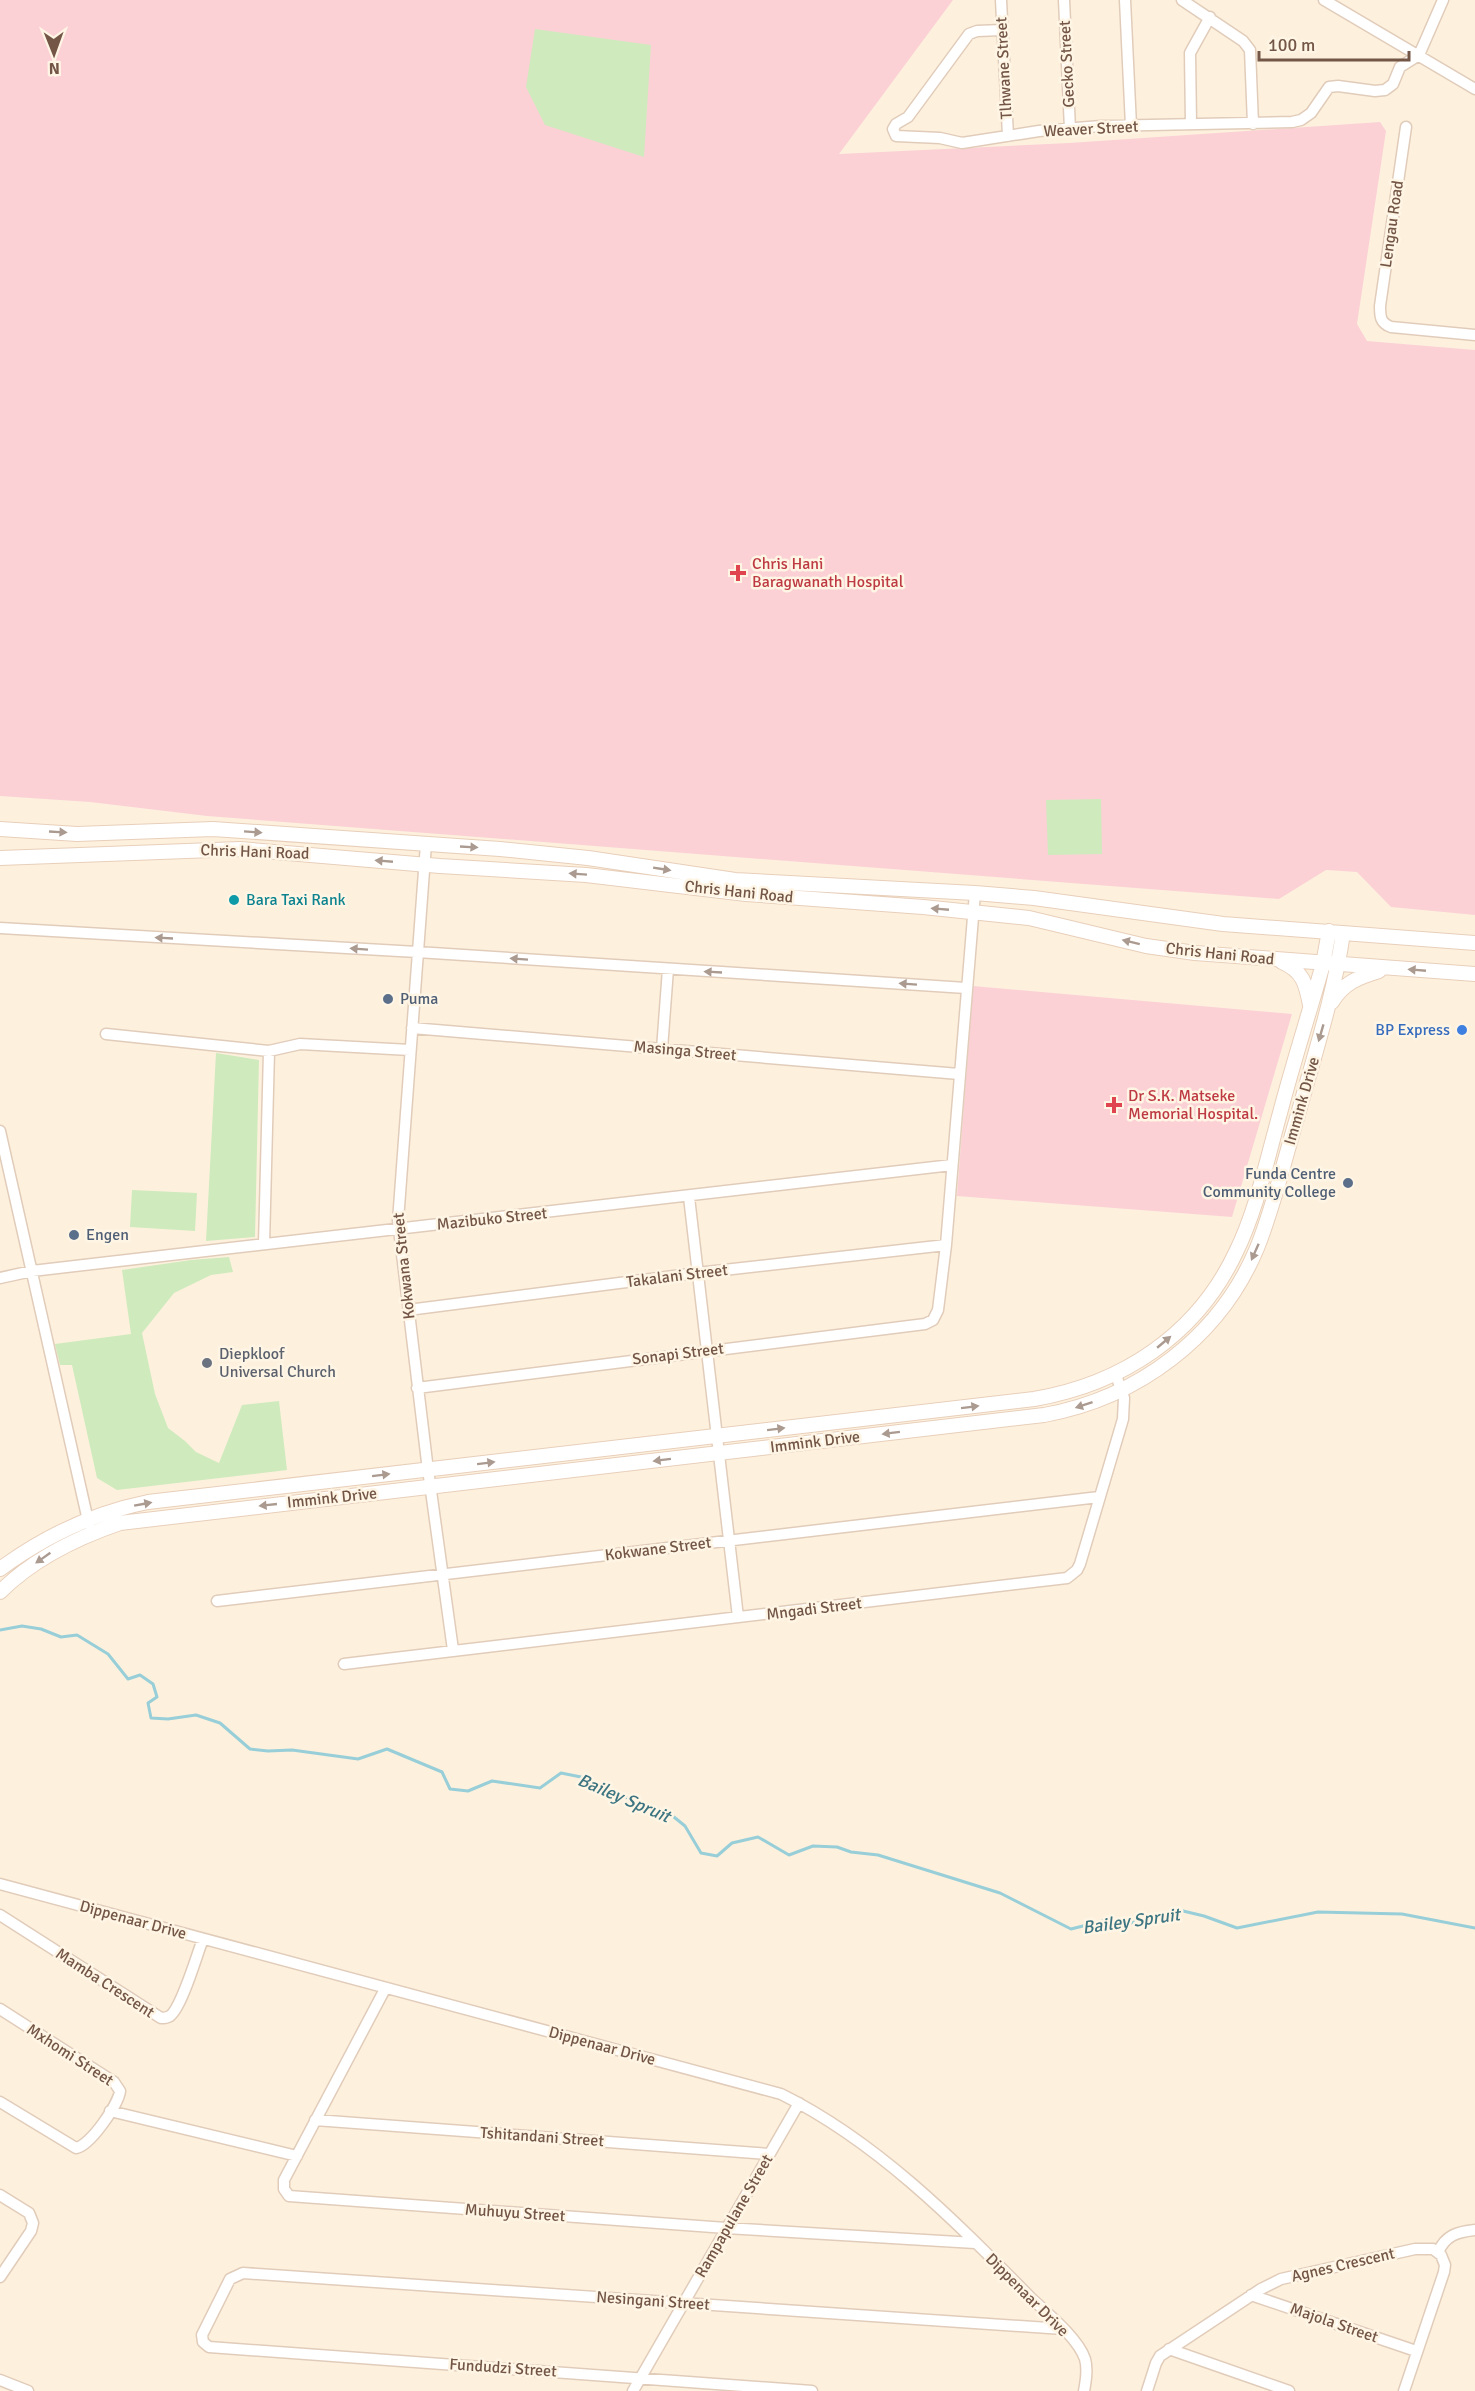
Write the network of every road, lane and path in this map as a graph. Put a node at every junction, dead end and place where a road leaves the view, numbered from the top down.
1 (1001, 0) edge
2 (1064, 0) edge
3 (1125, 0) edge
4 (1182, 0) edge
5 (1324, 0) edge
6 (1441, 5) edge
7 (1210, 17) junction
8 (1002, 30) junction
9 (1419, 55) junction
10 (1475, 89) edge
11 (1191, 124) junction
12 (1253, 124) junction
13 (1131, 126) junction
14 (1407, 127) dead end
15 (1070, 129) junction
16 (1008, 136) junction
17 (1475, 335) edge
18 (0, 829) edge
19 (346, 839) junction
20 (426, 844) junction
21 (0, 858) edge
22 (425, 864) junction
23 (975, 893) junction
24 (973, 912) junction
25 (0, 928) edge
26 (1336, 932) junction
27 (1475, 943) edge
28 (417, 952) junction
29 (1276, 959) junction
30 (1323, 964) junction
31 (1338, 964) junction
32 (1387, 968) junction
33 (668, 969) junction
34 (1475, 974) edge
35 (966, 988) junction
36 (1310, 1008) junction
37 (1328, 1010) junction
38 (412, 1028) junction
39 (106, 1034) dead end
40 (662, 1049) junction
41 (410, 1050) junction
42 (269, 1051) junction
43 (959, 1074) junction
44 (0, 1131) edge
45 (952, 1165) junction
46 (689, 1197) junction
47 (399, 1229) junction
48 (264, 1244) junction
49 (946, 1245) junction
50 (32, 1271) junction
51 (698, 1273) junction
52 (0, 1278) edge
53 (408, 1310) junction
54 (707, 1350) junction
55 (1116, 1375) junction
56 (417, 1388) junction
57 (1123, 1390) junction
58 (718, 1437) junction
59 (720, 1452) junction
60 (428, 1470) junction
61 (430, 1487) junction
62 (1099, 1497) junction
63 (87, 1519) junction
64 (92, 1533) junction
65 (729, 1540) junction
66 (0, 1569) edge
67 (442, 1575) junction
68 (0, 1593) edge
69 (217, 1601) dead end
70 (738, 1617) junction
71 (453, 1650) junction
72 (344, 1664) dead end
73 (0, 1884) edge
74 (0, 1915) edge
75 (203, 1939) junction
76 (385, 1989) junction
77 (0, 2009) edge
78 (0, 2102) edge
79 (799, 2103) junction
80 (110, 2111) junction
81 (315, 2120) junction
82 (770, 2154) junction
83 (297, 2156) junction
84 (0, 2195) edge
85 (726, 2228) junction
86 (1475, 2230) edge
87 (975, 2243) junction
88 (1438, 2252) junction
89 (0, 2277) edge
90 (1251, 2295) junction
91 (683, 2304) junction
92 (1063, 2330) junction
93 (202, 2335) joint
94 (1169, 2349) junction
95 (1416, 2351) junction
96 (640, 2379) junction
97 (0, 2380) edge
98 (28, 2391) edge
99 (633, 2391) edge
100 (812, 2391) edge
101 (1084, 2391) edge
102 (1147, 2391) edge
103 (1289, 2391) edge
104 (1404, 2391) edge

1 - 8 street, Tlhwane Street
2 - 15 street, Gecko Street
3 - 13 street
4 - 7 street
5 - 9 street
6 - 9 street
7 - 11 street
7 - 12 street
8 - 16 street, Tlhwane Street
8 - 16 street, Weaver Street
9 - 10 street
9 - 12 street, Weaver Street
11 - 12 street, Weaver Street
11 - 13 street, Weaver Street
13 - 15 street, Weaver Street
14 - 17 street, Lengau Road
15 - 16 street, Weaver Street
18 -> 19 main road, Chris Hani Road
19 - 20 main road, Chris Hani Road
19 - 22 main road
20 - 22 street, Kokwana Street
20 -> 23 main road, Chris Hani Road
22 -> 21 main road, Chris Hani Road
24 -> 22 main road, Chris Hani Road
22 - 28 street, Kokwana Street
23 - 24 street
23 - 26 main road, Chris Hani Road
29 -> 24 main road, Chris Hani Road
24 - 35 street
28 -> 25 street
26 - 27 main road, Chris Hani Road
26 - 30 main road, Immink Drive
26 - 31 main road, Immink Drive
33 -> 28 street
28 - 38 street, Kokwana Street
29 - 30 main road, Chris Hani Road
29 - 36 main road
30 - 31 main road, Chris Hani Road
30 - 36 main road, Immink Drive
31 - 32 main road, Chris Hani Road
31 - 37 main road, Immink Drive
34 -> 32 main road, Chris Hani Road
32 - 37 main road
35 -> 33 street
33 - 40 street
35 - 43 street
55 -> 36 main road, Immink Drive
37 -> 57 main road, Immink Drive
38 - 40 street, Masinga Street
38 - 41 street, Kokwana Street
39 - 42 street
40 - 43 street, Masinga Street
41 - 42 street
41 - 47 street, Kokwana Street
42 - 48 street
43 - 45 street
44 - 50 street
45 - 46 street, Mazibuko Street
45 - 49 street
46 - 47 street, Mazibuko Street
46 - 51 street
47 - 48 street, Mazibuko Street
47 - 53 street, Kokwana Street
48 - 50 street, Mazibuko Street
49 - 51 street, Takalani Street
49 - 54 street, Sonapi Street
50 - 52 street, Mazibuko Street
50 - 63 street
51 - 53 street, Takalani Street
51 - 54 street
53 - 56 street, Kokwana Street
54 - 56 street, Sonapi Street
54 - 58 street
55 - 57 street, Mngadi Street
58 -> 55 main road, Immink Drive
56 - 60 street, Kokwana Street
57 -> 59 main road, Immink Drive
57 - 62 street, Mngadi Street
58 - 59 street
60 -> 58 main road, Immink Drive
59 -> 61 main road, Immink Drive
59 - 65 street
60 - 61 street, Kokwana Street
63 -> 60 main road, Immink Drive
61 -> 64 main road, Immink Drive
61 - 67 street, Kokwana Street
62 - 65 street, Kokwane Street
62 - 70 street, Mngadi Street
63 - 64 street
63 - 66 main road, Immink Drive
64 -> 68 main road, Immink Drive
65 - 67 street, Kokwane Street
65 - 70 street
67 - 69 street, Kokwane Street
67 - 71 street, Kokwana Street
70 - 71 street, Mngadi Street
71 - 72 street, Mngadi Street
73 - 75 street, Dippenaar Drive
74 - 75 street, Mamba Crescent
75 - 76 street, Dippenaar Drive
76 - 79 street, Dippenaar Drive
76 - 81 street, Muhuyu Street
77 - 80 street, Mxhomi Street
78 - 80 street, Mxhomi Street
79 - 82 street, Rampapulane Street
79 - 87 street, Dippenaar Drive
80 - 83 street
81 - 82 street, Tshitandani Street
81 - 83 street, Muhuyu Street
82 - 85 street, Rampapulane Street
83 - 85 street, Muhuyu Street
84 - 89 street
85 - 87 street, Muhuyu Street
85 - 91 street, Rampapulane Street
86 - 88 street
87 - 92 street, Dippenaar Drive
88 - 90 street, Agnes Crescent
88 - 95 street
90 - 94 street, Agnes Crescent
90 - 95 street, Majola Street
91 - 92 street, Nesingani Street
91 - 93 street, Nesingani Street
91 - 96 street, Rampapulane Street
92 - 101 street, Dippenaar Drive
93 - 96 street, Fundudzi Street
94 - 102 street, Agnes Crescent
94 - 103 street
95 - 104 street
96 - 99 street, Rampapulane Street
96 - 100 street, Fundudzi Street
97 - 98 street

